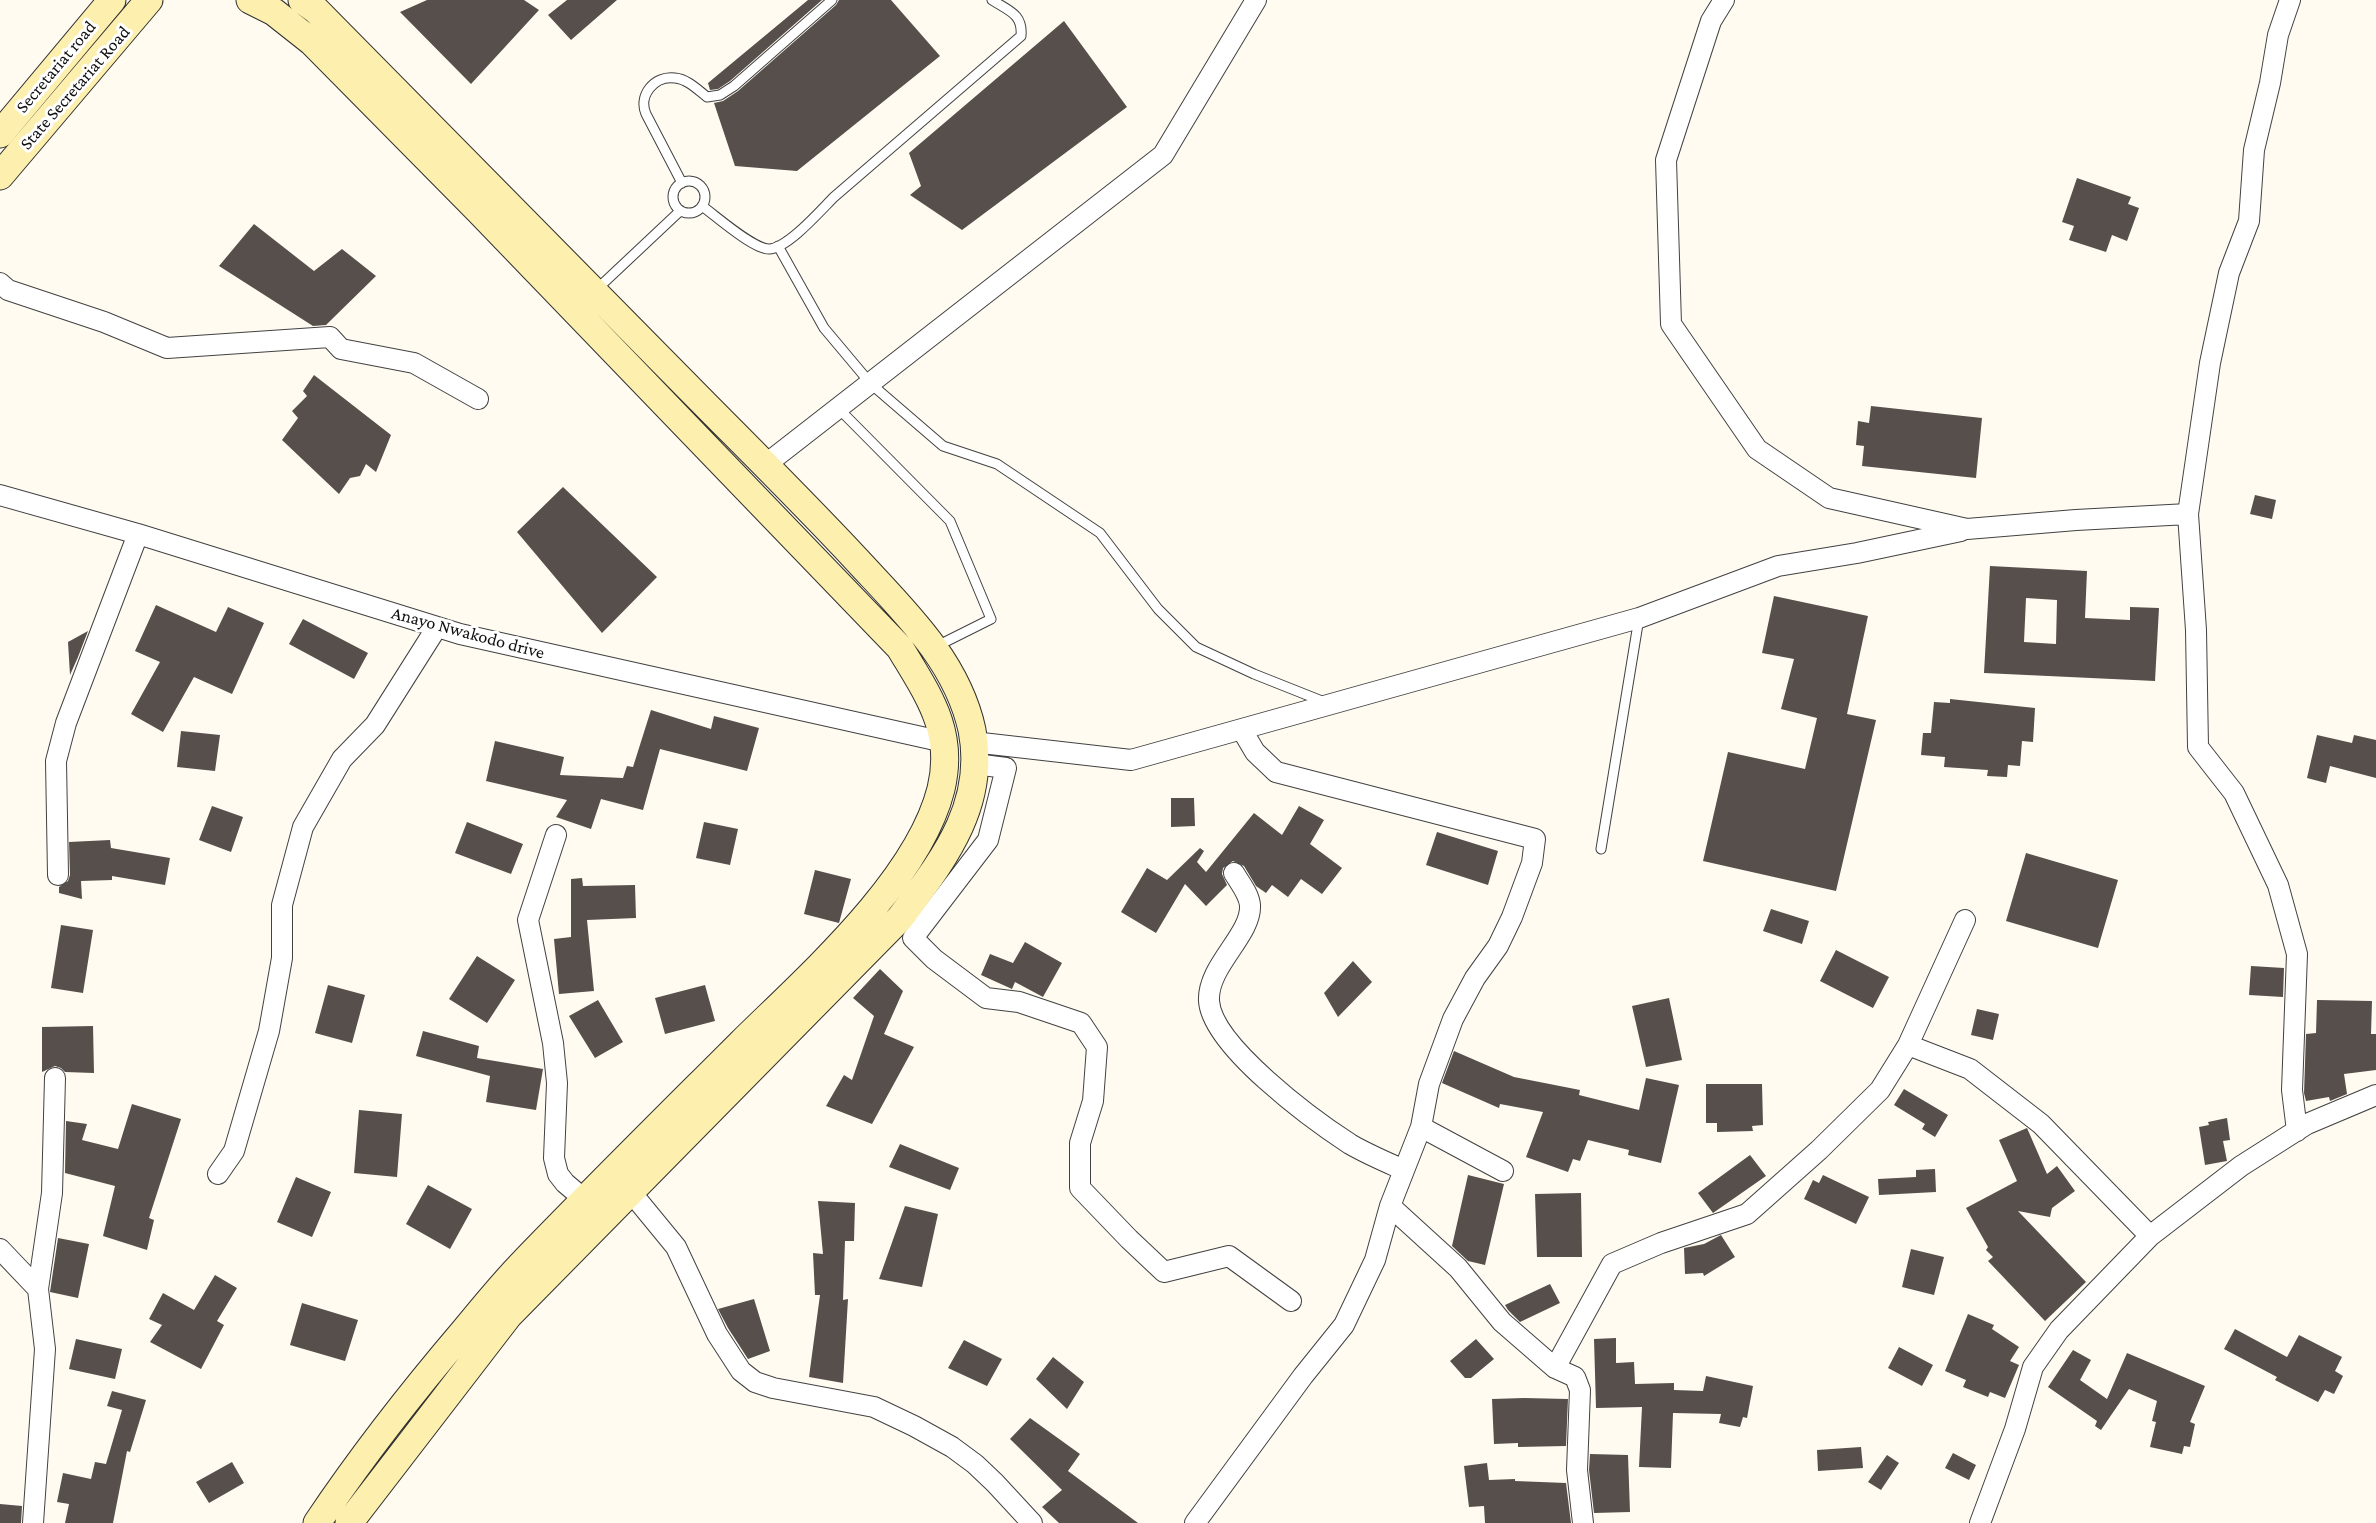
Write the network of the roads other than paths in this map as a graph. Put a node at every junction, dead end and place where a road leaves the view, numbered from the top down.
1 (112, 0) edge
2 (149, 0) edge
3 (250, 0) edge
4 (302, 0) edge
5 (832, 0) edge
6 (992, 0) edge
7 (1256, 0) edge
8 (1724, 0) edge
9 (2290, 0) edge
10 (0, 134) edge
11 (0, 176) edge
12 (682, 183) junction
13 (702, 206) junction
14 (680, 211) junction
15 (778, 246) junction
16 (0, 283) edge
17 (594, 292) junction
18 (871, 384) junction
19 (478, 399) dead end
20 (838, 408) junction
21 (765, 465) junction
22 (0, 495) edge
23 (2188, 514) junction
24 (1967, 530) junction
25 (138, 534) junction
26 (1639, 618) junction
27 (437, 627) junction
28 (933, 648) junction
29 (1332, 705) junction
30 (1242, 730) junction
31 (944, 742) junction
32 (974, 753) junction
33 (556, 835) dead end
34 (1601, 849) dead end
35 (1234, 873) dead end
36 (58, 875) dead end
37 (1965, 920) dead end
38 (1908, 1045) junction
39 (55, 1078) dead end
40 (2376, 1095) edge
41 (1421, 1127) junction
42 (2296, 1131) junction
43 (1404, 1170) junction
44 (1503, 1171) dead end
45 (218, 1174) dead end
46 (630, 1191) junction
47 (585, 1200) junction
48 (1390, 1206) junction
49 (2150, 1236) junction
50 (0, 1249) edge
51 (38, 1289) junction
52 (1291, 1301) dead end
53 (1555, 1368) junction
54 (33, 1523) edge
55 (317, 1523) edge
56 (349, 1523) edge
57 (1032, 1523) edge
58 (1195, 1523) edge
59 (1583, 1523) edge
60 (1980, 1523) edge

1 - 10 street, Secretariat road
2 - 11 street, State Secretariat Road
3 - 31 street
4 - 17 street
5 - 12 lane
6 - 15 lane
7 - 18 street
8 - 24 street
9 - 23 street
12 - 13 lane
12 - 14 lane
13 - 14 lane
13 - 15 lane
14 - 17 lane
15 - 18 lane
16 - 19 street
17 - 21 street
18 - 20 street
18 - 29 lane
20 - 21 street
20 - 28 lane
21 - 28 street
22 - 25 street, Anayo Nwakodo drive
23 - 24 street
23 - 42 street
24 - 26 street
25 - 27 street, Anayo Nwakodo drive
25 - 36 street
26 - 29 street
26 - 34 lane
27 - 31 street, Anayo Nwakodo drive
27 - 45 street
28 - 32 street
29 - 30 street
30 - 32 street
30 - 41 street
31 - 47 street
32 - 46 street
32 - 52 street
33 - 47 street
35 - 43 street
37 - 38 street
38 - 49 street
38 - 53 street
39 - 51 street
40 - 42 street
41 - 43 street
41 - 44 street
42 - 49 street
43 - 48 street
46 - 56 street
46 - 57 street
47 - 55 street
48 - 53 street
48 - 58 street
49 - 60 street
50 - 51 street
51 - 54 street
53 - 59 street

